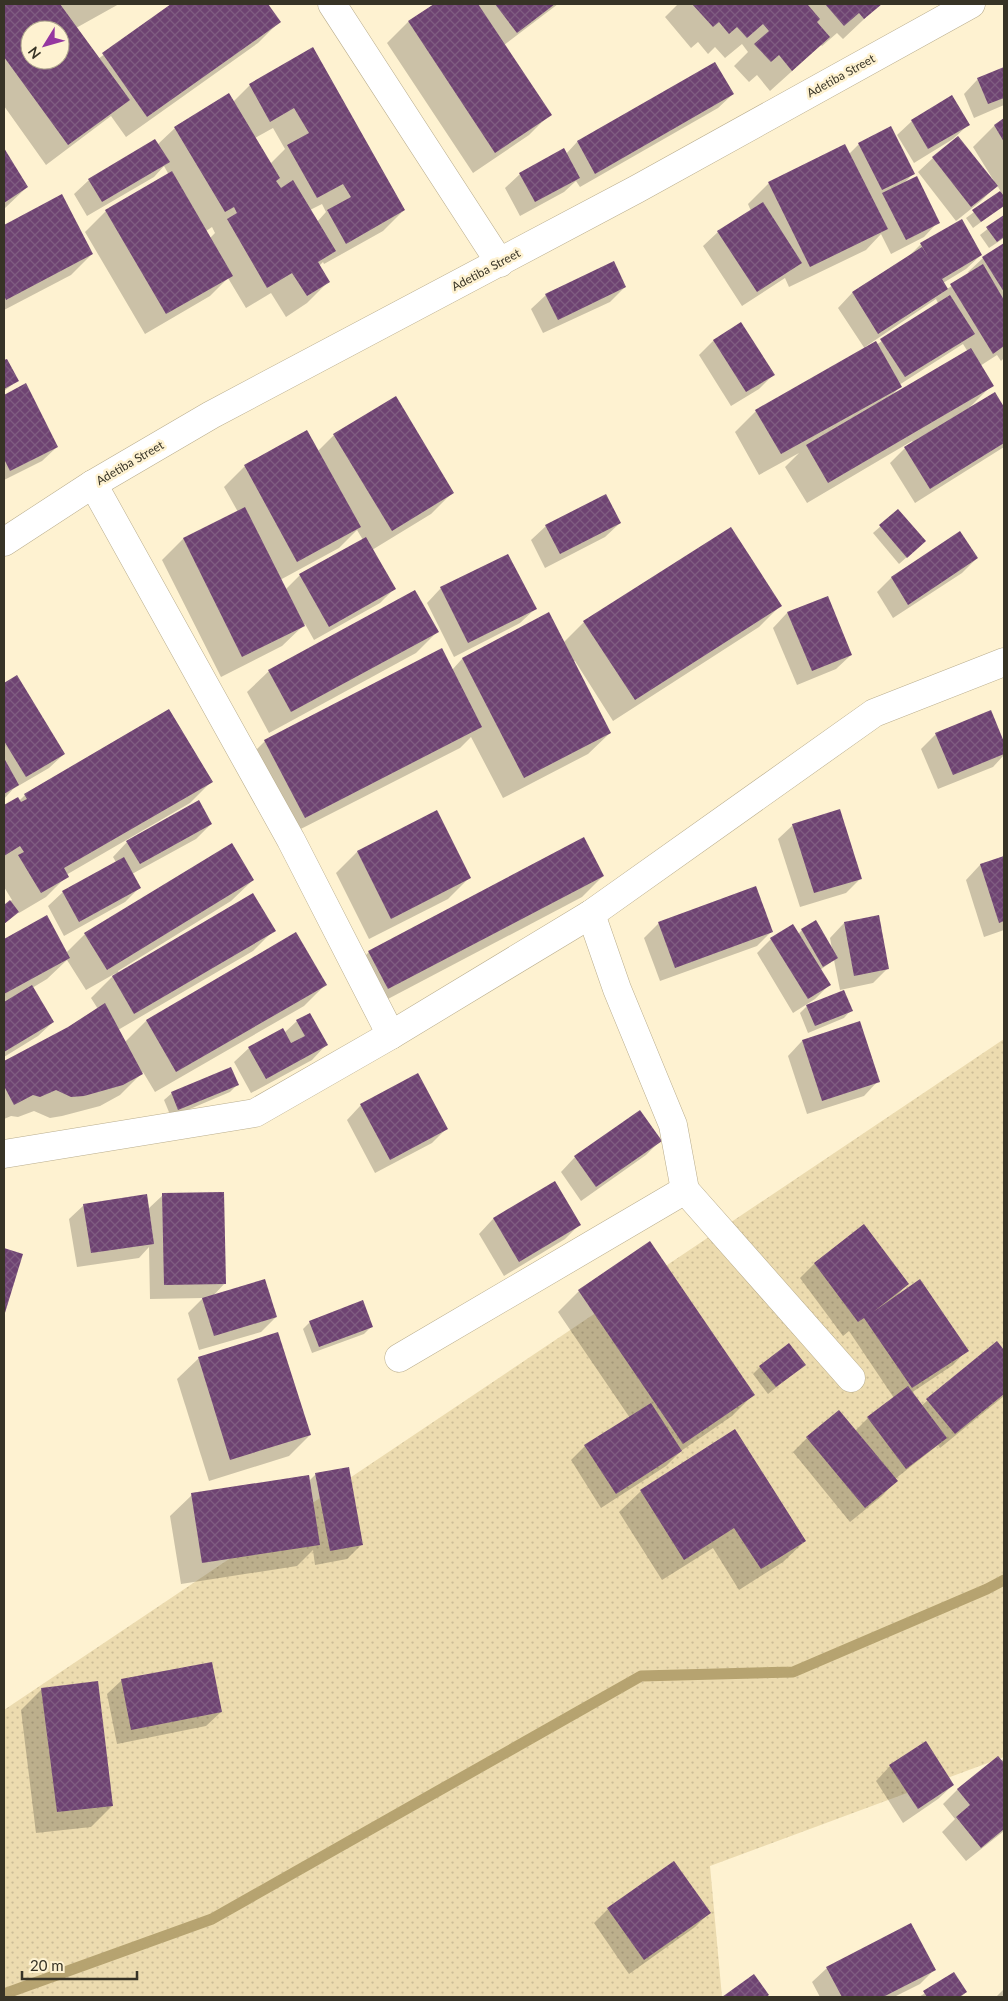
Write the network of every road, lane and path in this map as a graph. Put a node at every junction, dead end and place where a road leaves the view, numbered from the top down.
1 (332, 4) edge
2 (971, 4) edge
3 (500, 263) junction
4 (93, 484) junction
5 (4, 542) edge
6 (1004, 662) edge
7 (591, 914) junction
8 (391, 1035) junction
9 (4, 1154) edge
10 (685, 1190) junction
11 (399, 1358) dead end
12 (851, 1378) dead end

1 - 3 street
2 - 3 street, Adetiba Street
3 - 4 street, Adetiba Street
4 - 5 street, Adetiba Street
4 - 8 street
6 - 7 street
7 - 8 street
7 - 10 street
8 - 9 street
10 - 11 street
10 - 12 street

